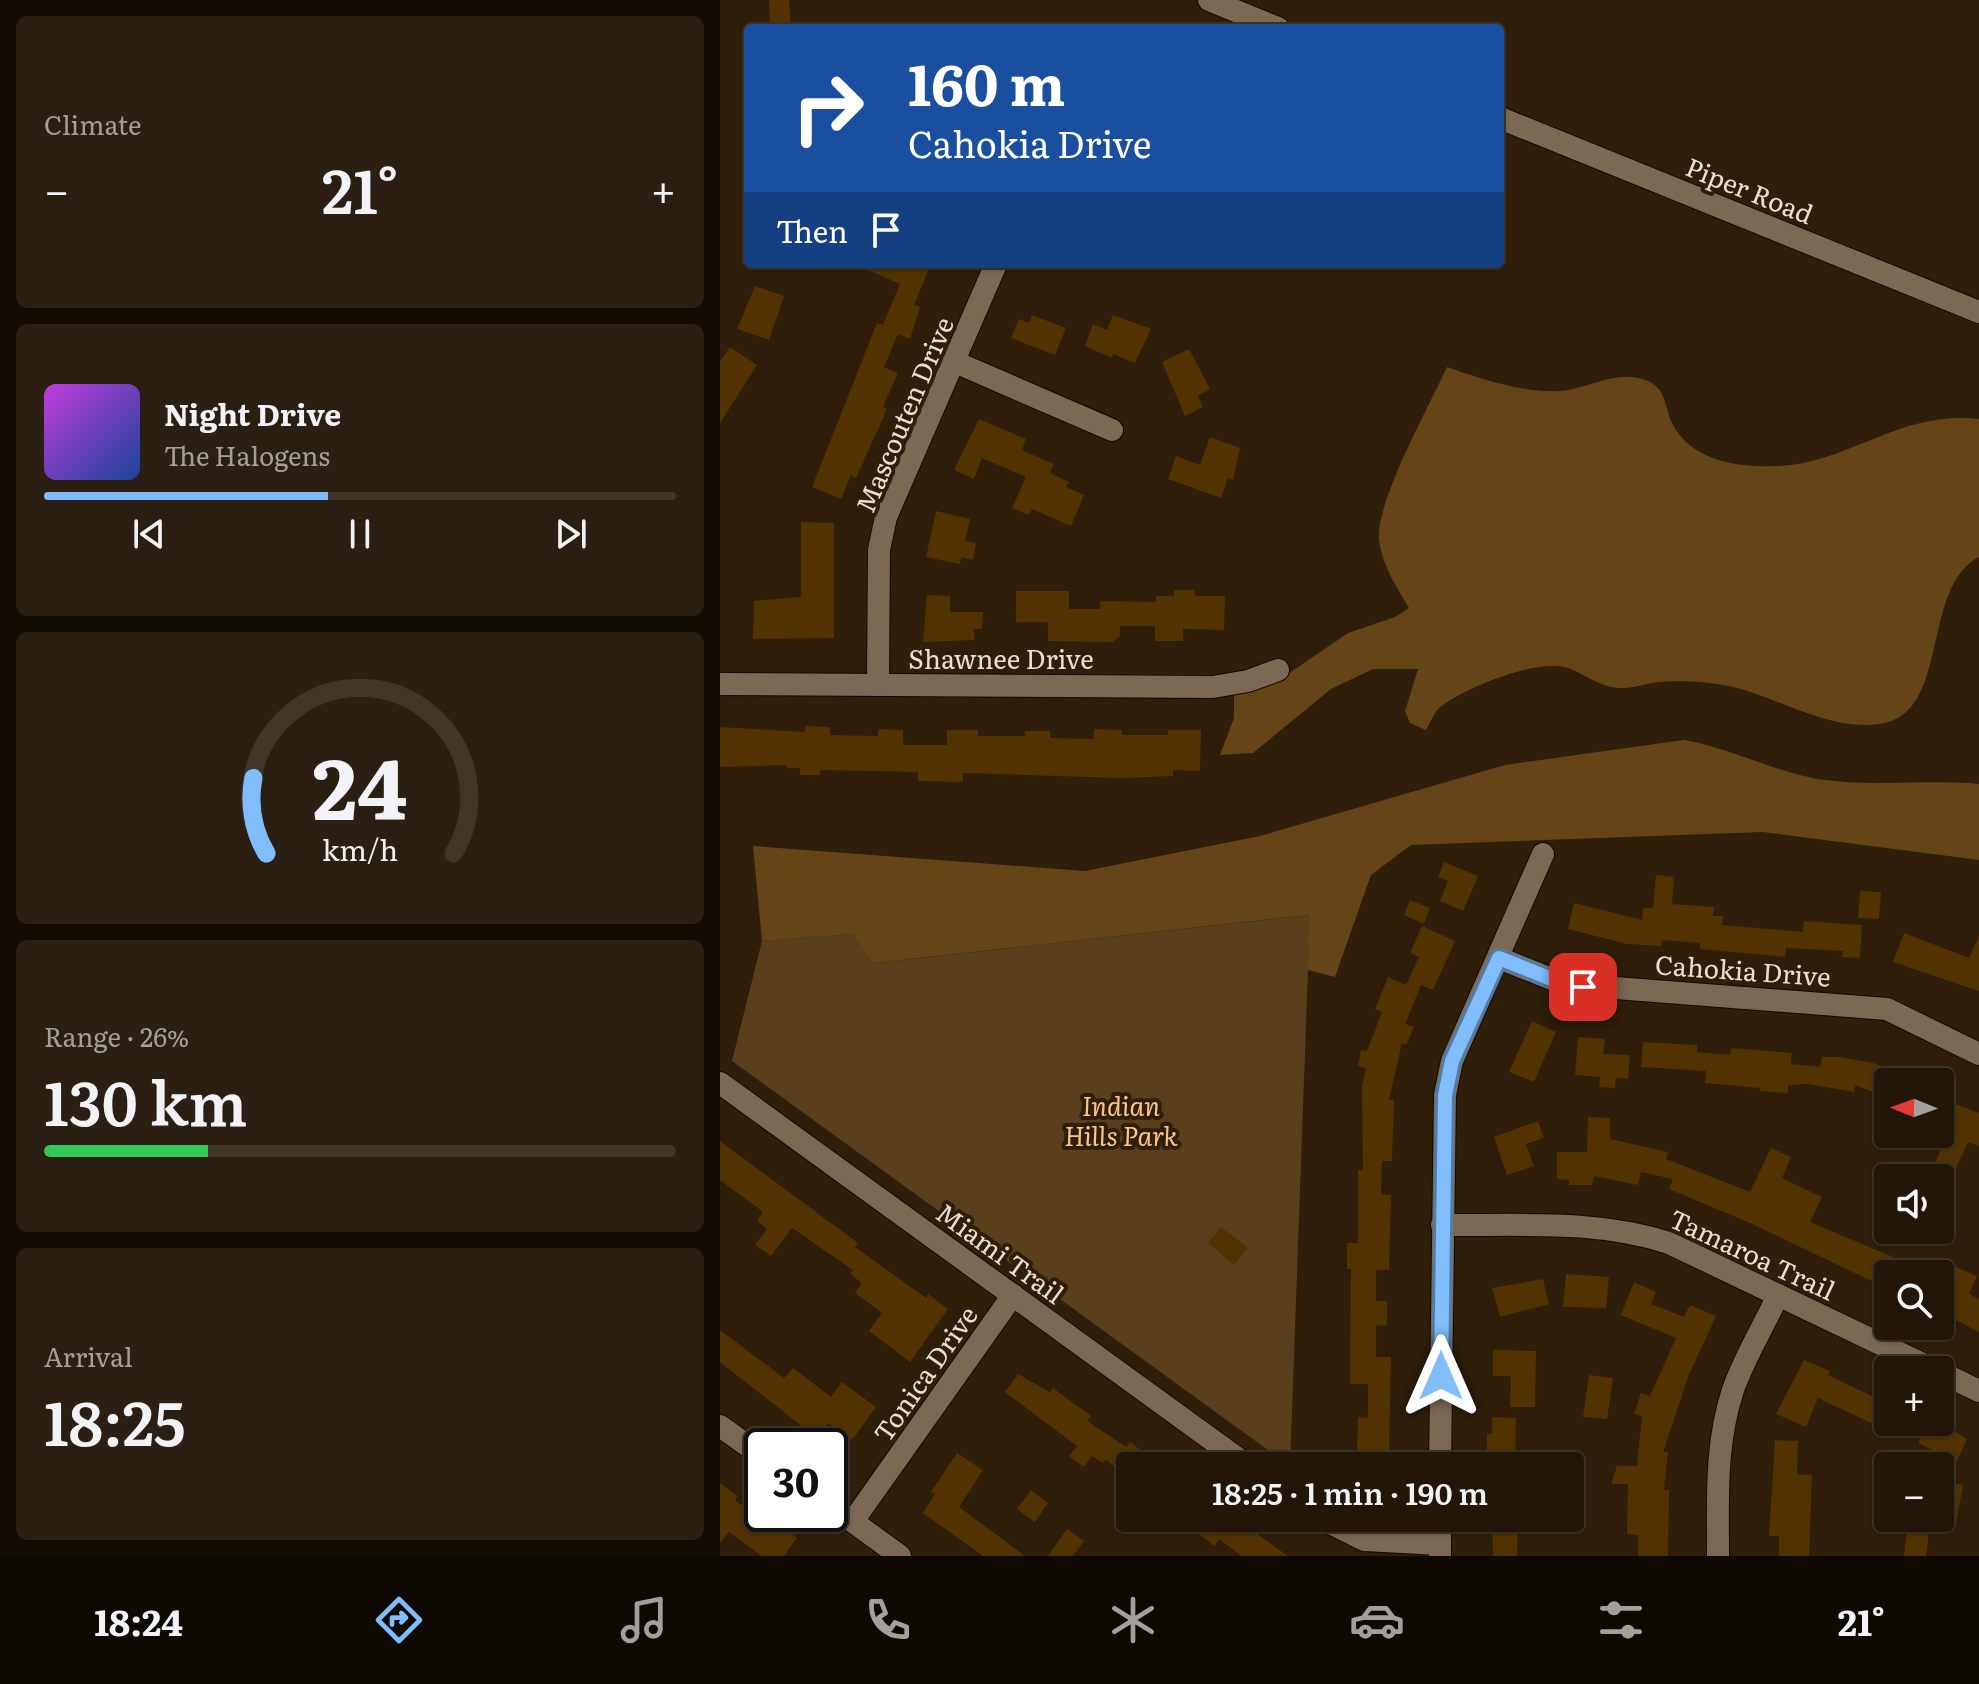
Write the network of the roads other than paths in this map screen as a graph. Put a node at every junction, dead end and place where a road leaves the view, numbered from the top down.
1 (1209, 0) edge
2 (1268, 24) edge
3 (1504, 120) edge
4 (994, 268) edge
5 (1979, 312) edge
6 (955, 362) junction
7 (1112, 430) dead end
8 (1278, 670) dead end
9 (720, 684) edge
10 (878, 685) junction
11 (1543, 854) dead end
12 (1499, 958) junction
13 (1979, 1054) edge
14 (720, 1083) edge
15 (1442, 1225) junction
16 (1013, 1295) junction
17 (1778, 1295) junction
18 (1906, 1356) edge
19 (1954, 1379) edge
20 (1979, 1391) edge
21 (720, 1426) edge
22 (744, 1443) edge
23 (1229, 1452) edge
24 (1440, 1452) edge
25 (848, 1518) edge
26 (853, 1521) junction
27 (1348, 1532) edge
28 (1440, 1550) edge
29 (900, 1556) edge
30 (1718, 1556) edge

1 - 2 street
3 - 5 street, Piper Road
4 - 6 street, Mascouten Drive
6 - 7 street
6 - 10 street, Mascouten Drive
8 - 10 street, Shawnee Drive
9 - 10 street, Shawnee Drive
11 - 12 street
12 - 13 street, Cahokia Drive
12 - 15 street
14 - 16 street, Miami Trail
15 - 17 street, Tamaroa Trail
15 - 24 street
16 - 23 street, Miami Trail
16 - 26 street, Tonica Drive
17 - 18 street, Tamaroa Trail
17 - 30 street
19 - 20 street, Tamaroa Trail
21 - 22 street
25 - 26 street
26 - 29 street
27 - 28 street

